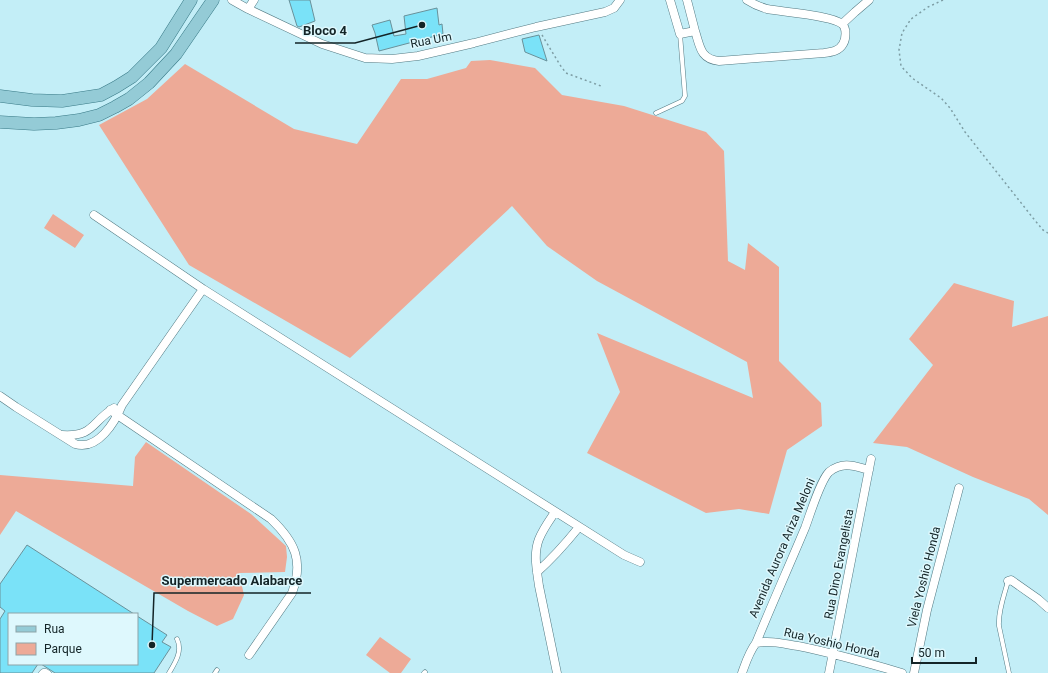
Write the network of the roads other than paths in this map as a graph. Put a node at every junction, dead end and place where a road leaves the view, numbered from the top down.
1 (191, 0) edge
2 (213, 0) edge
3 (232, 0) edge
4 (254, 0) edge
5 (620, 0) edge
6 (670, 0) edge
7 (687, 0) edge
8 (747, 0) edge
9 (869, 0) edge
10 (248, 9) junction
11 (842, 24) junction
12 (695, 31) junction
13 (680, 34) junction
14 (0, 96) edge
15 (656, 113) dead end
16 (0, 122) edge
17 (94, 215) dead end
18 (203, 289) junction
19 (0, 396) edge
20 (122, 405) junction
21 (110, 410) junction
22 (118, 416) junction
23 (62, 435) junction
24 (871, 459) dead end
25 (869, 470) junction
26 (958, 488) dead end
27 (555, 512) junction
28 (579, 527) junction
29 (640, 562) dead end
30 (537, 572) junction
31 (1008, 581) joint
32 (1048, 608) edge
33 (177, 639) dead end
34 (756, 643) junction
35 (833, 654) junction
36 (249, 655) dead end
37 (41, 673) edge
38 (49, 673) edge
39 (169, 673) edge
40 (557, 673) edge
41 (742, 673) edge
42 (829, 673) edge
43 (902, 673) edge
44 (914, 673) edge
45 (1009, 673) edge

1 - 14 main road
2 - 16 main road
3 - 10 street, Rua Um
4 - 10 street
5 - 10 street, Rua Um
6 - 13 street
7 - 12 street
8 - 11 street
9 - 11 street
11 - 12 street
12 - 13 street
13 - 15 lane
17 - 18 street
18 - 20 street
18 - 27 street
19 - 23 street
20 - 21 street
20 - 22 street
21 - 22 street
21 - 23 street
22 - 23 street
22 - 36 street
24 - 25 street, Rua Dino Evangelista
25 - 34 street, Avenida Aurora Ariza Meloni
25 - 35 street, Rua Dino Evangelista
26 - 44 street, Viela Yoshio Honda
27 - 28 street
27 - 30 street
28 - 29 street
28 - 30 street
30 - 40 street
31 - 32 street
31 - 45 lane
33 - 39 lane
34 - 35 street, Rua Yoshio Honda
34 - 41 street, Avenida Aurora Ariza Meloni
35 - 42 street, Rua Dino Evangelista
35 - 43 street, Rua Yoshio Honda
37 - 38 lane

